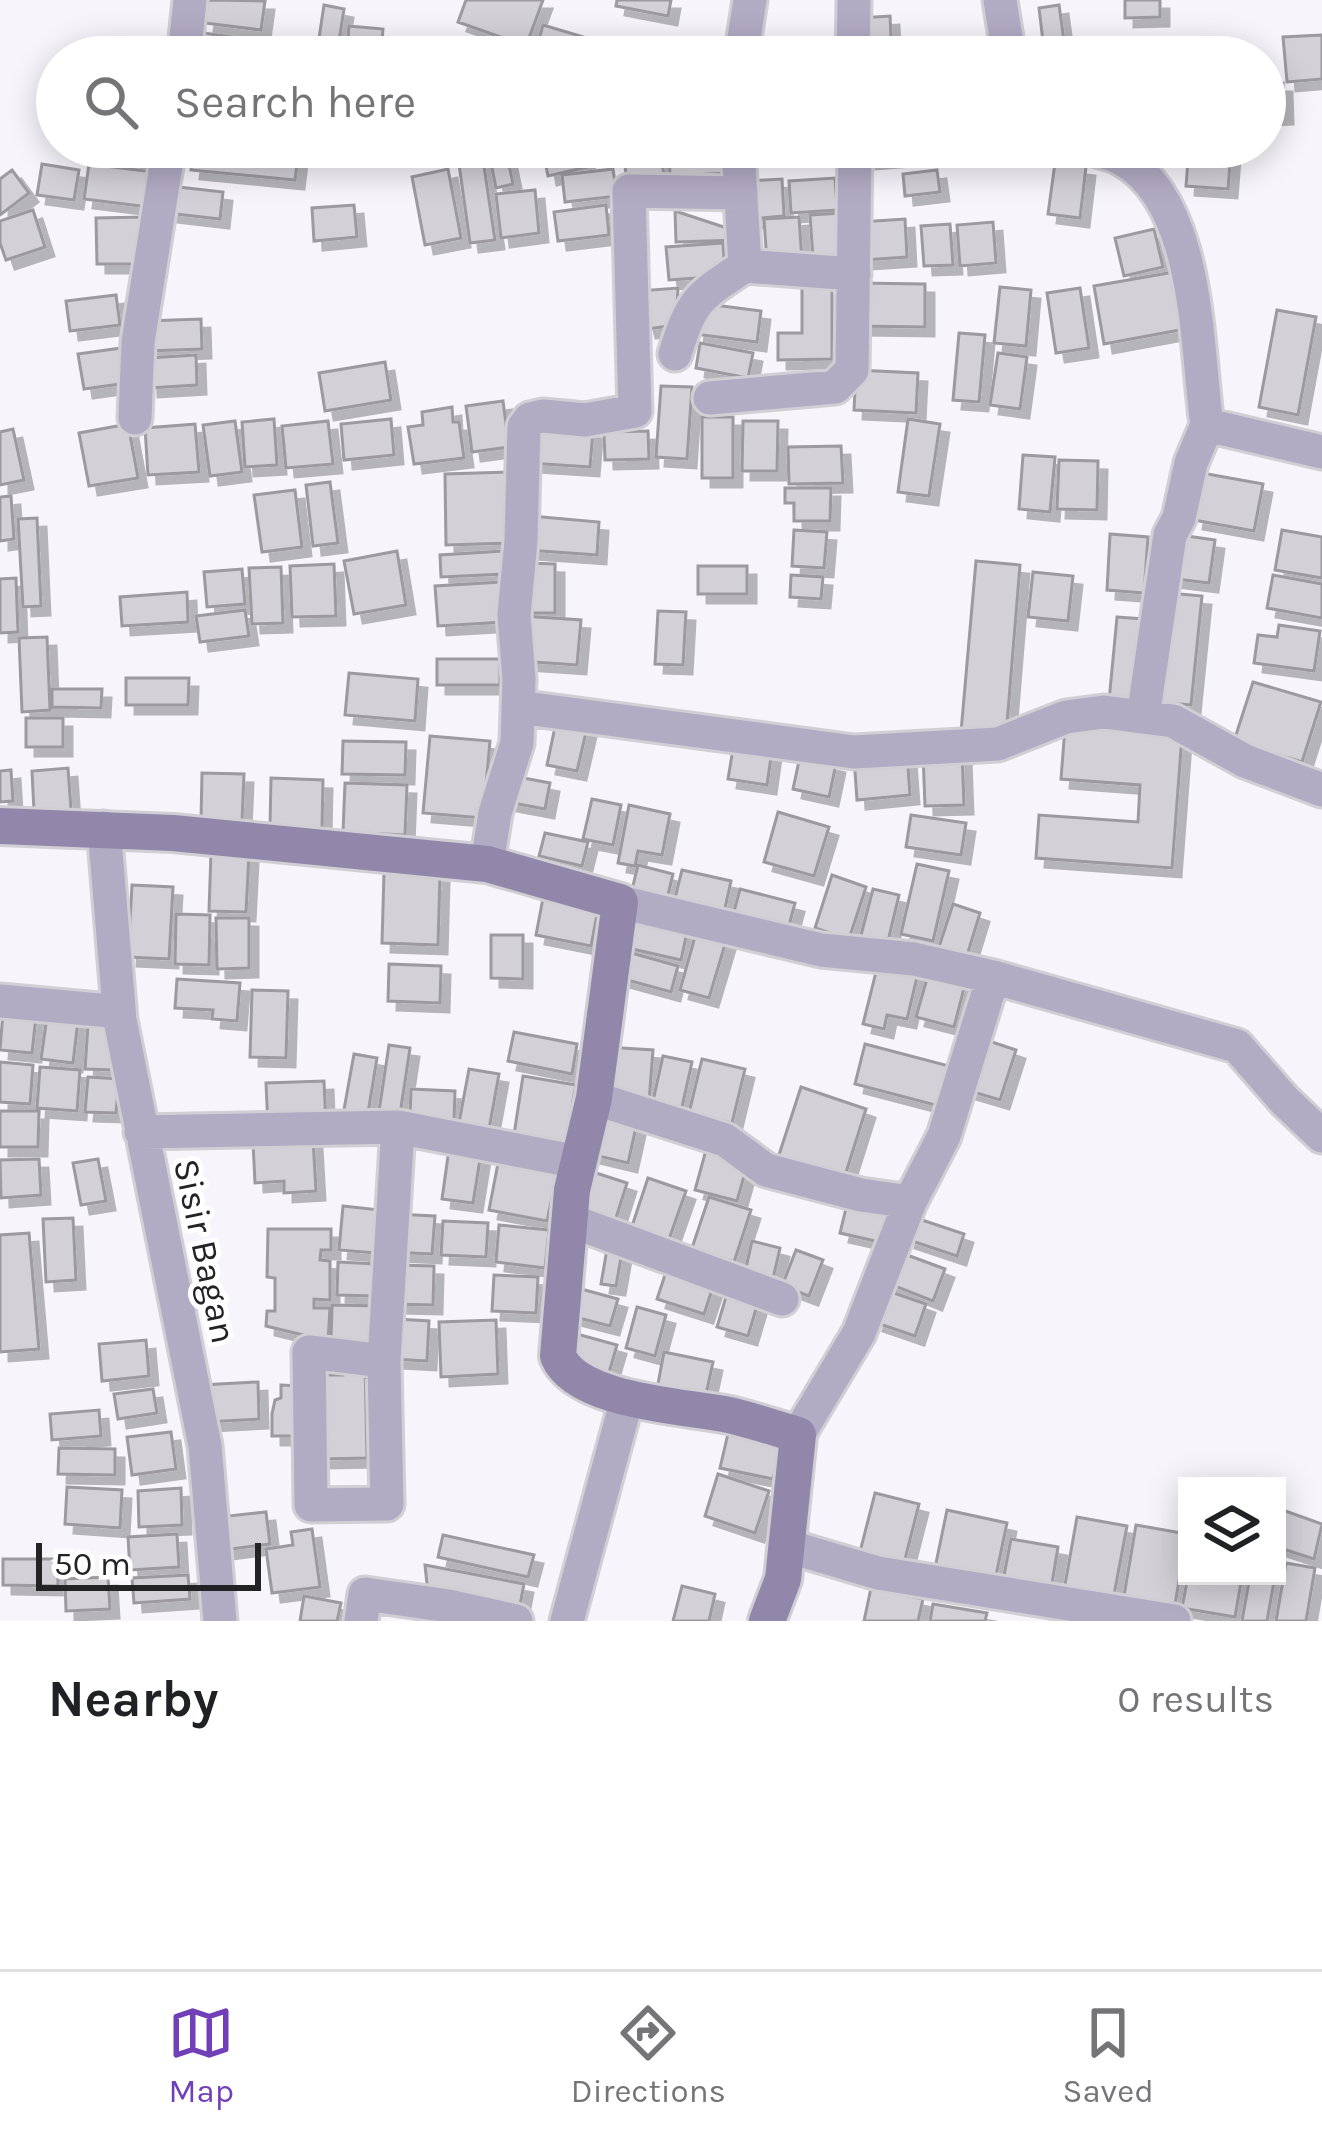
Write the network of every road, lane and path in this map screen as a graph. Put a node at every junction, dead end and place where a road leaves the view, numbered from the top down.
1 (190, 0) edge
2 (750, 0) edge
3 (854, 0) edge
4 (1000, 0) edge
5 (186, 36) edge
6 (744, 36) edge
7 (853, 36) edge
8 (1006, 36) edge
9 (166, 168) edge
10 (739, 168) edge
11 (854, 168) edge
12 (1133, 168) edge
13 (741, 193) junction
14 (745, 266) junction
15 (854, 274) junction
16 (675, 354) dead end
17 (710, 398) dead end
18 (135, 418) dead end
19 (1207, 425) junction
20 (1322, 452) edge
21 (518, 707) junction
22 (1143, 717) junction
23 (1322, 790) edge
24 (0, 826) edge
25 (104, 829) junction
26 (487, 864) junction
27 (620, 902) junction
28 (993, 977) junction
29 (0, 1001) edge
30 (120, 1019) junction
31 (594, 1098) junction
32 (398, 1127) junction
33 (141, 1132) junction
34 (1322, 1136) edge
35 (578, 1162) junction
36 (910, 1202) junction
37 (572, 1221) junction
38 (782, 1299) dead end
39 (385, 1361) junction
40 (627, 1399) junction
41 (799, 1435) junction
42 (787, 1546) junction
43 (220, 1621) edge
44 (361, 1621) edge
45 (516, 1621) edge
46 (568, 1621) edge
47 (766, 1621) edge
48 (1174, 1621) edge

1 - 5 street
2 - 6 street
3 - 7 street
4 - 8 street
9 - 18 street
10 - 13 street
11 - 15 street
12 - 19 street
13 - 14 street
13 - 21 street
14 - 15 street
14 - 16 street
15 - 17 street
19 - 20 street
19 - 22 street
21 - 22 street
21 - 26 street
22 - 23 street
24 - 25 street
25 - 26 street
25 - 30 street, Sisir Bagan
26 - 27 street
27 - 28 street
27 - 31 street
28 - 34 street
28 - 36 street
29 - 30 street
30 - 33 street, Sisir Bagan
31 - 35 street
31 - 36 street
32 - 33 street
32 - 35 street
32 - 39 street
33 - 43 street, Sisir Bagan
35 - 37 street
36 - 41 street
37 - 38 street
37 - 40 street
39 - 39 street
40 - 41 street
40 - 46 street
41 - 42 street
42 - 47 street
42 - 48 street
44 - 45 street

